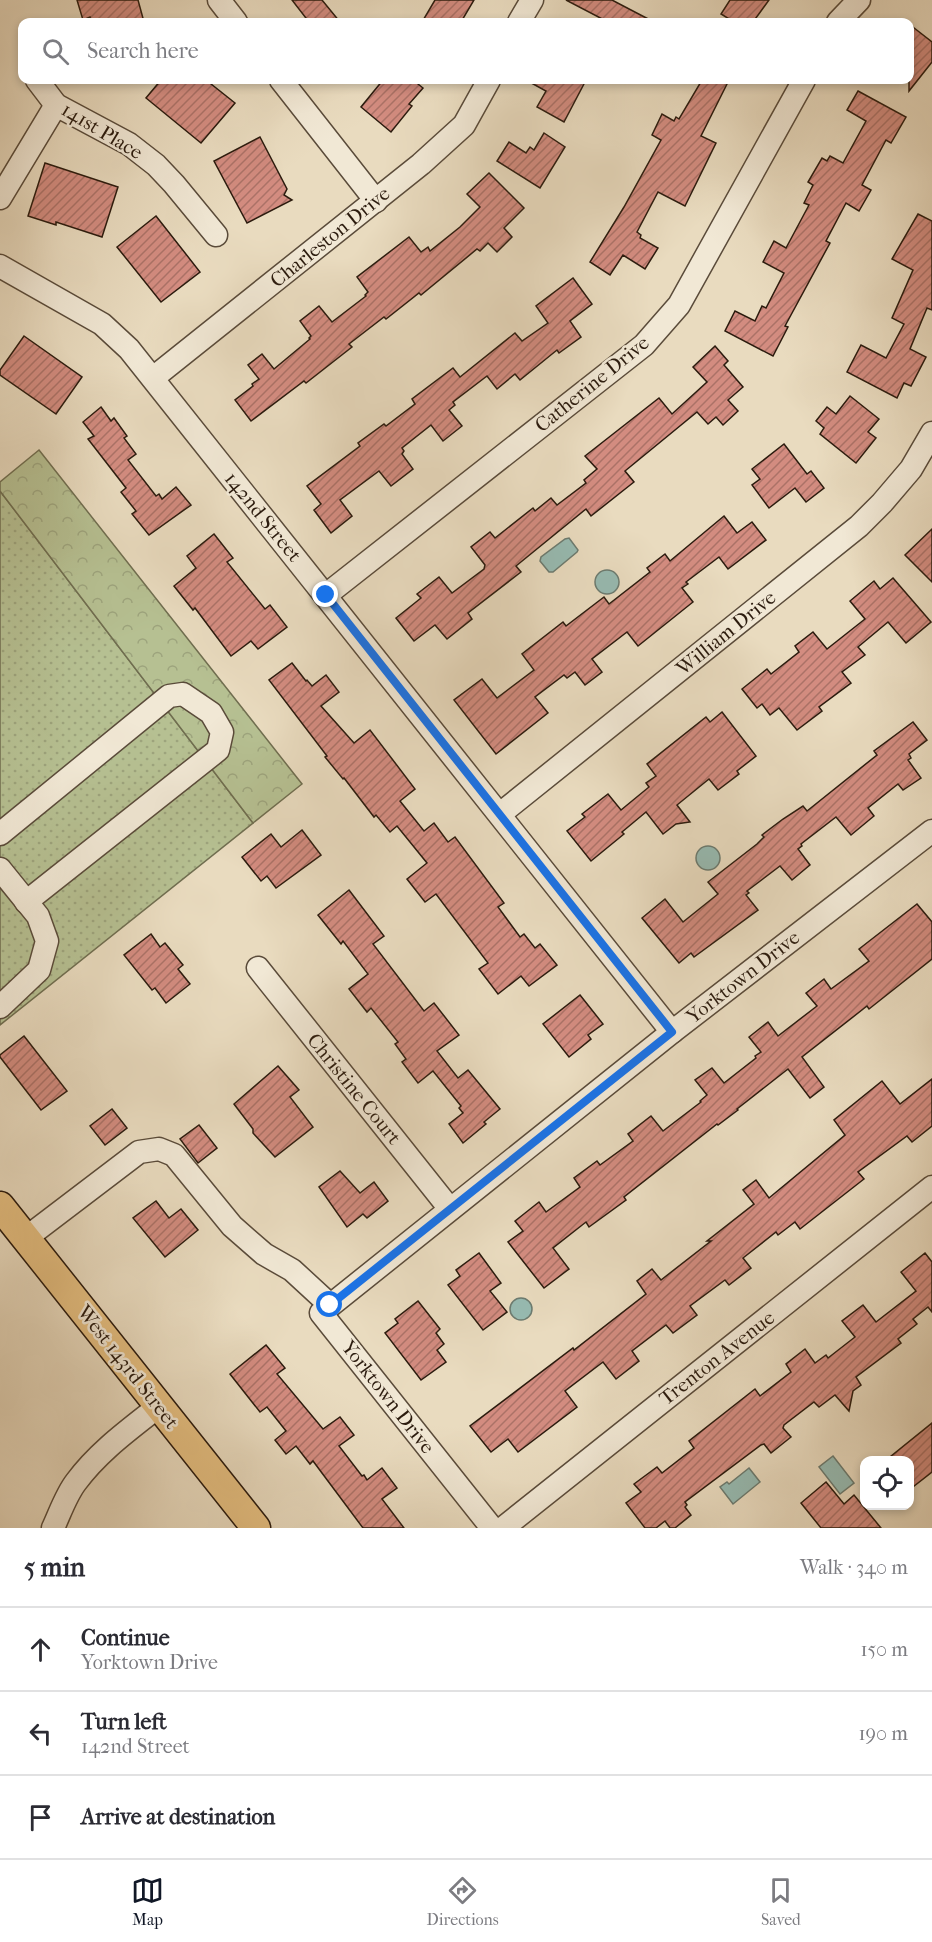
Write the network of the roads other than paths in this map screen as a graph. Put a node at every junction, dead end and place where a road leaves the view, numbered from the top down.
1 (219, 0) edge
2 (532, 0) edge
3 (859, 0) edge
4 (233, 18) edge
5 (521, 18) edge
6 (842, 18) edge
7 (40, 84) edge
8 (284, 84) edge
9 (487, 84) edge
10 (802, 84) edge
11 (56, 105) junction
12 (0, 198) edge
13 (376, 201) junction
14 (216, 236) dead end
15 (0, 266) edge
16 (153, 378) junction
17 (932, 434) edge
18 (326, 595) junction
19 (500, 814) junction
20 (932, 831) edge
21 (0, 834) edge
22 (0, 869) edge
23 (26, 902) junction
24 (258, 968) dead end
25 (0, 1008) edge
26 (672, 1032) junction
27 (932, 1187) edge
28 (0, 1206) edge
29 (450, 1209) junction
30 (26, 1238) junction
31 (330, 1305) junction
32 (159, 1406) junction
33 (53, 1528) edge
34 (256, 1528) edge
35 (492, 1528) edge
36 (503, 1528) edge

1 - 4 street
2 - 5 street
3 - 6 street
7 - 11 street, 141st Place
8 - 13 street
9 - 13 street, Charleston Drive
10 - 18 street, Catherine Drive
11 - 12 street
11 - 14 street, 141st Place
13 - 16 street, Charleston Drive
15 - 16 street, 142nd Street
16 - 18 street, 142nd Street
17 - 19 street, William Drive
18 - 19 street, 142nd Street
19 - 26 street, 142nd Street
20 - 26 street, Yorktown Drive
21 - 23 street
22 - 23 street
23 - 25 street
24 - 29 street, Christine Court
26 - 29 street, Yorktown Drive
27 - 36 street, Trenton Avenue
28 - 30 main road, West 143rd Street
29 - 31 street, Yorktown Drive
30 - 31 street
30 - 32 main road, West 143rd Street
31 - 35 street, Yorktown Drive
32 - 33 street
32 - 34 main road, West 143rd Street

